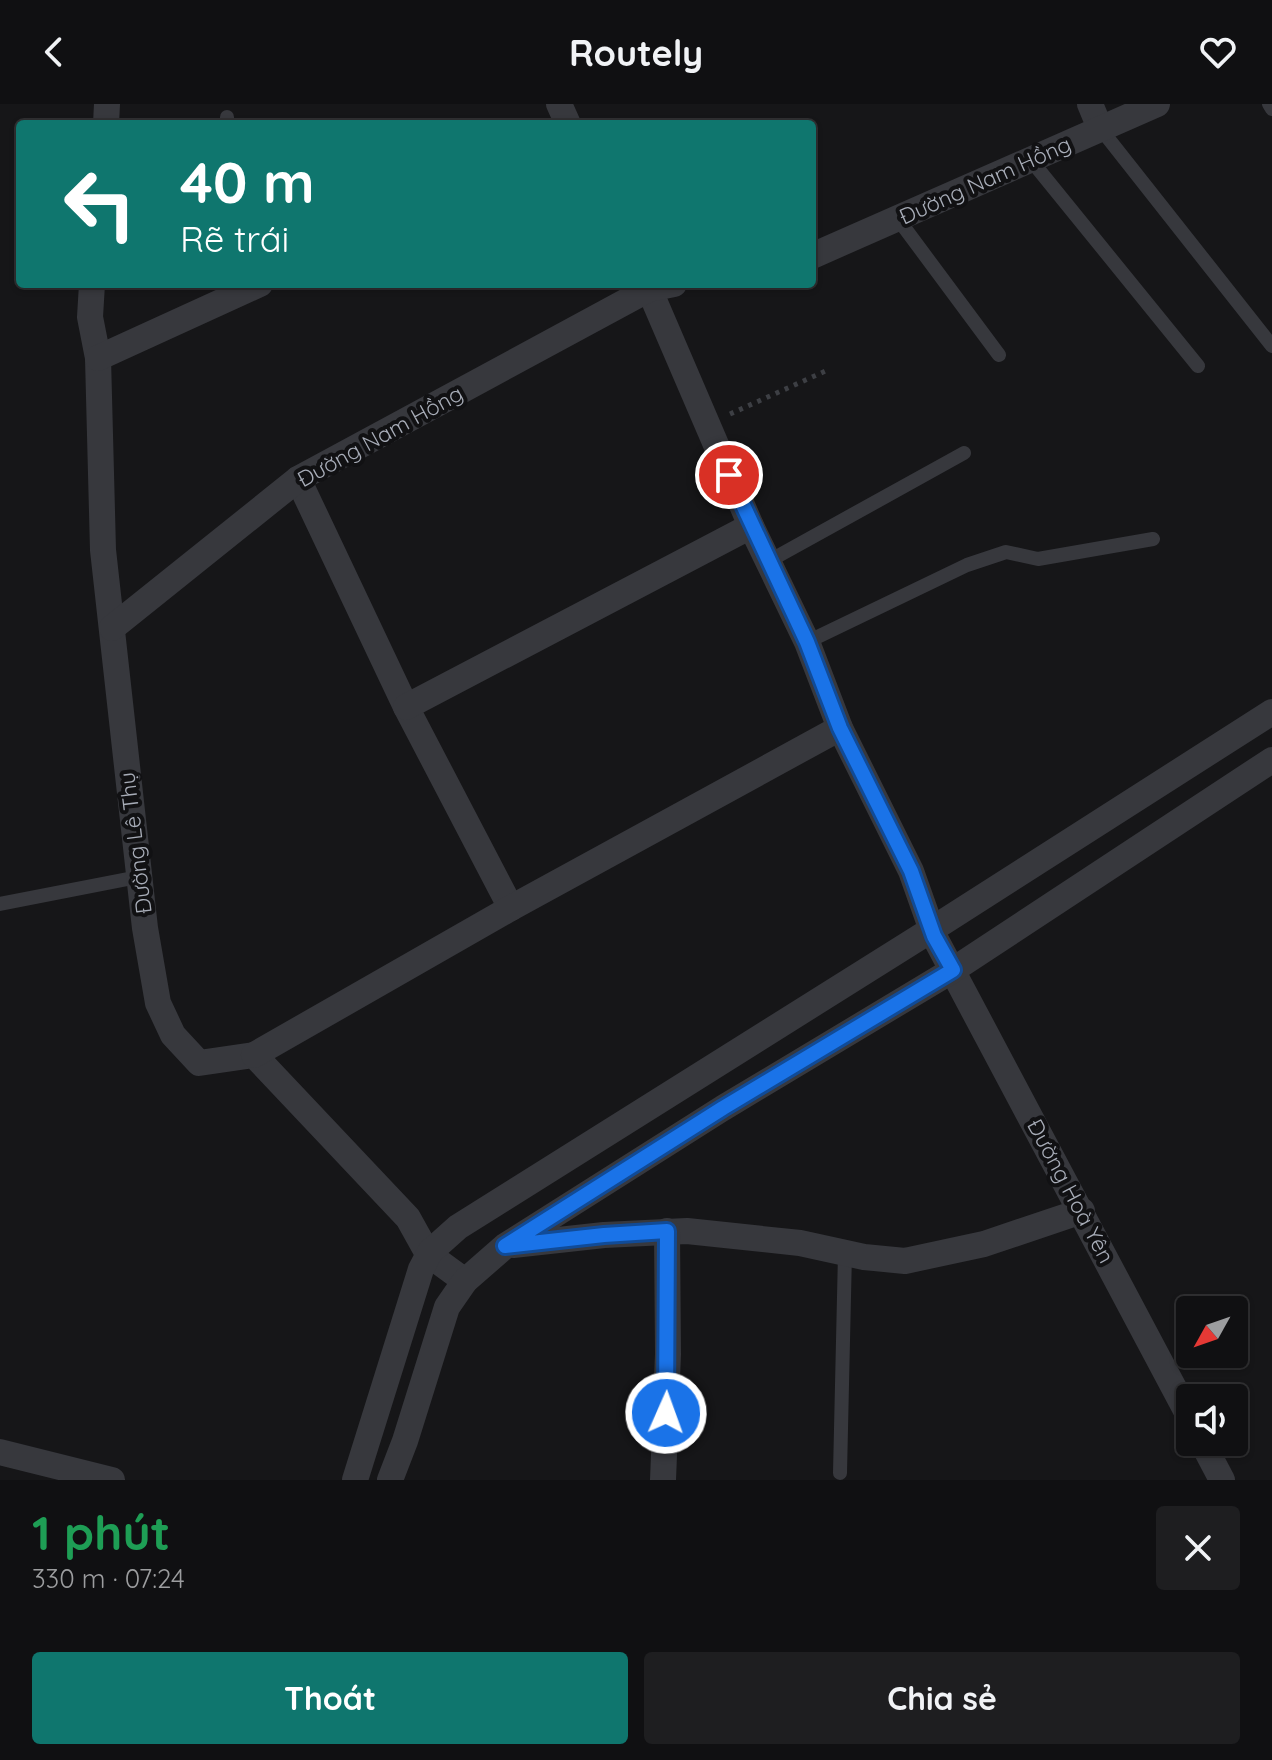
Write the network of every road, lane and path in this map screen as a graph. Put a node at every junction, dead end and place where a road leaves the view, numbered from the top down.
1 (1090, 104) edge
2 (1157, 104) edge
3 (1100, 128) junction
4 (1030, 159) junction
5 (898, 219) junction
6 (816, 254) edge
7 (92, 288) edge
8 (244, 288) edge
9 (652, 288) edge
10 (657, 288) edge
11 (1272, 346) edge
12 (999, 355) dead end
13 (98, 358) junction
14 (1198, 366) dead end
15 (830, 369) dead end
16 (707, 424) junction
17 (964, 453) dead end
18 (298, 479) junction
19 (751, 526) junction
20 (1153, 539) dead end
21 (769, 561) junction
22 (112, 628) junction
23 (807, 642) junction
24 (406, 707) junction
25 (1272, 712) edge
26 (840, 728) junction
27 (1272, 760) edge
28 (138, 877) junction
29 (0, 904) edge
30 (511, 908) junction
31 (932, 933) junction
32 (952, 968) junction
33 (254, 1055) junction
34 (1082, 1211) junction
35 (667, 1231) junction
36 (505, 1246) junction
37 (845, 1253) junction
38 (430, 1256) junction
39 (461, 1278) junction
40 (1176, 1391) edge
41 (0, 1452) edge
42 (1209, 1456) edge
43 (840, 1473) dead end
44 (112, 1480) edge
45 (355, 1480) edge
46 (390, 1480) edge
47 (663, 1480) edge
48 (1222, 1480) edge

1 - 3 street
2 - 3 street, Đường Nam Hồng
3 - 4 street, Đường Nam Hồng
3 - 11 lane
4 - 5 street, Đường Nam Hồng
4 - 14 lane
5 - 6 street, Đường Nam Hồng
5 - 12 lane
7 - 13 street, Đường Lê Thụ
8 - 13 street
9 - 18 street, Đường Nam Hồng
10 - 16 street
13 - 22 street, Đường Lê Thụ
15 - 16 path
16 - 19 street
17 - 21 lane
18 - 22 street, Đường Nam Hồng
18 - 24 street
19 - 21 street
19 - 24 street
20 - 23 lane
21 - 23 street
22 - 28 street, Đường Lê Thụ
23 - 26 street
24 - 30 street
25 - 31 street
26 - 30 street
26 - 31 street
27 - 32 street
28 - 29 lane
28 - 33 street, Đường Lê Thụ
30 - 33 street
31 - 32 street, Đường Hoà Yên
31 - 38 street
32 - 34 street, Đường Hoà Yên
32 - 36 street
33 - 38 street
34 - 37 street
34 - 40 street, Đường Hoà Yên
35 - 36 street
35 - 37 street
35 - 47 street
36 - 39 street
37 - 43 lane
38 - 39 street
38 - 45 street
39 - 46 street
41 - 44 street
42 - 48 street

